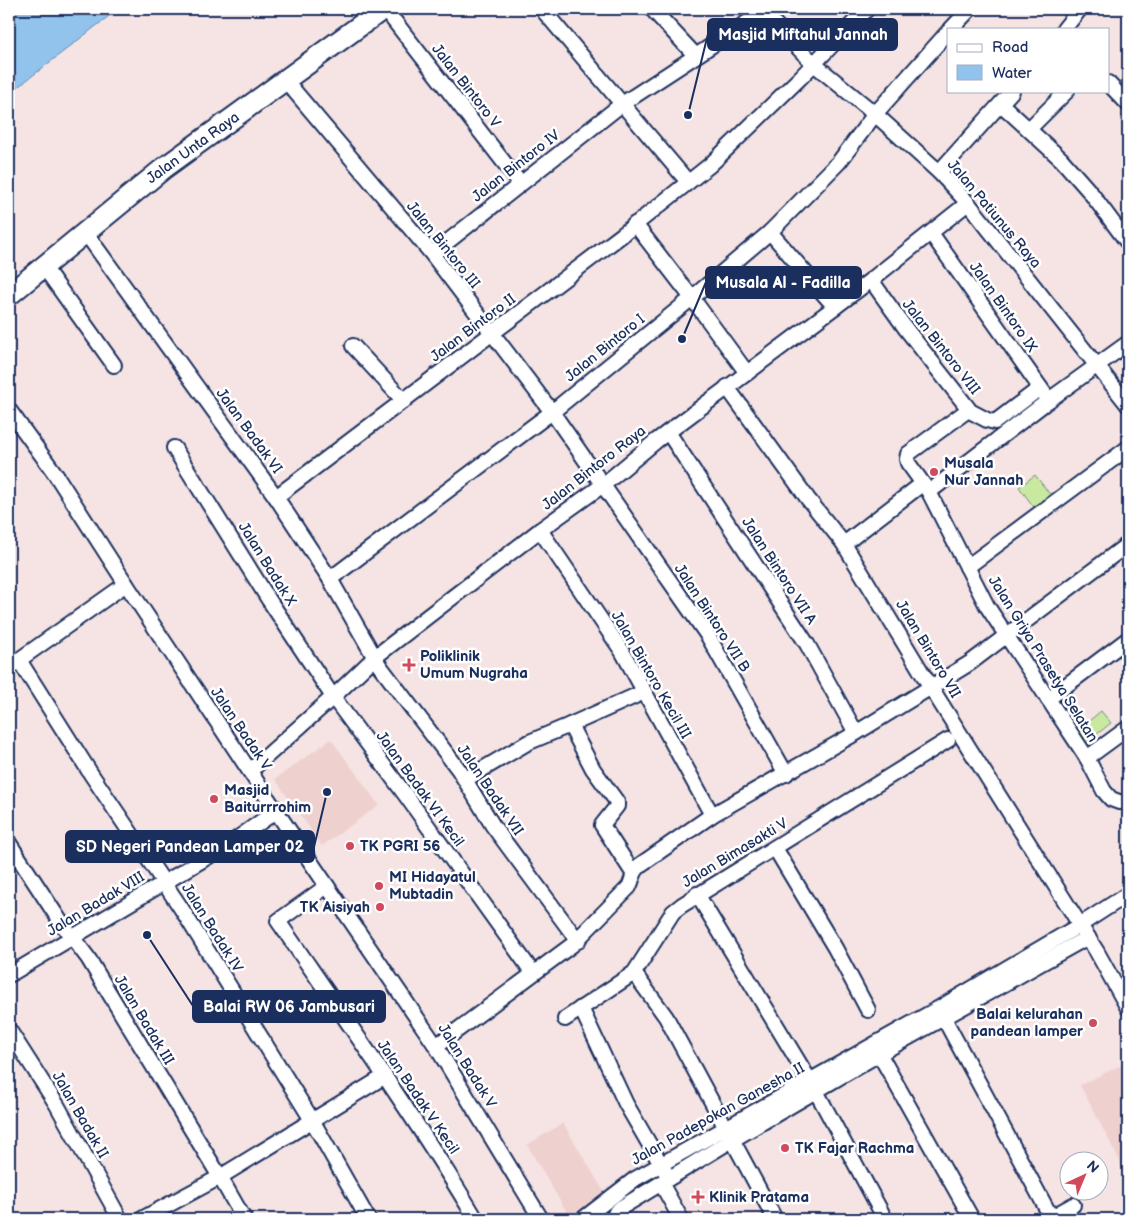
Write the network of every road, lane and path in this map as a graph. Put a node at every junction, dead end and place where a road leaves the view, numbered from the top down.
1 (384, 9) edge
2 (652, 9) edge
3 (867, 9) edge
4 (970, 9) edge
5 (1080, 9) edge
6 (547, 10) edge
7 (761, 10) edge
8 (952, 28) edge
9 (1065, 28) edge
10 (947, 33) edge
11 (695, 55) junction
12 (814, 64) junction
13 (286, 81) junction
14 (1110, 85) edge
15 (1011, 92) edge
16 (1066, 92) edge
17 (622, 104) junction
18 (1001, 104) junction
19 (1128, 104) edge
20 (875, 114) junction
21 (1030, 128) junction
22 (940, 172) junction
23 (688, 182) junction
24 (520, 183) junction
25 (968, 204) junction
26 (635, 224) junction
27 (85, 232) junction
28 (770, 232) junction
29 (931, 233) junction
30 (1128, 243) edge
31 (432, 254) junction
32 (44, 267) junction
33 (871, 280) junction
34 (9, 295) edge
35 (692, 298) junction
36 (835, 307) junction
37 (492, 333) junction
38 (1128, 343) edge
39 (353, 346) dead end
40 (114, 365) dead end
41 (1097, 366) junction
42 (747, 373) junction
43 (727, 387) junction
44 (1040, 388) junction
45 (1049, 400) junction
46 (404, 401) junction
47 (1128, 405) edge
48 (9, 410) edge
49 (968, 410) junction
50 (552, 412) junction
51 (668, 432) junction
52 (174, 448) dead end
53 (1128, 448) edge
54 (603, 485) junction
55 (926, 488) junction
56 (276, 498) junction
57 (540, 530) junction
58 (844, 544) junction
59 (1128, 544) edge
60 (967, 567) junction
61 (330, 579) junction
62 (126, 584) junction
63 (1007, 636) junction
64 (1128, 639) edge
65 (375, 658) junction
66 (14, 664) edge
67 (930, 686) junction
68 (644, 692) junction
69 (333, 697) junction
70 (1048, 699) junction
71 (570, 726) junction
72 (1128, 728) edge
73 (856, 733) junction
74 (948, 740) dead end
75 (1087, 758) junction
76 (250, 771) junction
77 (786, 774) junction
78 (466, 779) junction
79 (1128, 802) edge
80 (276, 811) junction
81 (712, 816) junction
82 (9, 843) edge
83 (774, 848) junction
84 (633, 873) junction
85 (164, 883) junction
86 (327, 886) junction
87 (697, 894) junction
88 (1128, 894) edge
89 (1084, 931) junction
90 (73, 937) junction
91 (578, 941) junction
92 (533, 973) junction
93 (634, 973) junction
94 (9, 975) edge
95 (581, 1008) junction
96 (1128, 1008) edge
97 (868, 1010) dead end
98 (941, 1012) junction
99 (564, 1020) dead end
100 (9, 1030) edge
101 (436, 1046) junction
102 (877, 1049) junction
103 (385, 1076) junction
104 (813, 1086) junction
105 (312, 1120) junction
106 (729, 1134) junction
107 (662, 1166) junction
108 (220, 1177) junction
109 (665, 1181) junction
110 (1073, 1205) dead end
111 (1049, 1218) edge
112 (120, 1219) edge
113 (142, 1219) edge
114 (244, 1219) edge
115 (368, 1219) edge
116 (476, 1219) edge
117 (541, 1219) edge
118 (583, 1219) edge
119 (613, 1219) edge
120 (681, 1219) edge
121 (775, 1219) edge
122 (885, 1219) edge
123 (972, 1219) edge

1 - 13 street, Jalan Unta Raya
1 - 24 street, Jalan Bintoro V
2 - 11 street
3 - 12 street, Jalan Bintoro II
4 - 8 street
5 - 9 street
6 - 17 street
7 - 11 street, Jalan Bintoro IV
7 - 12 street, Jalan Patiunus Raya
10 - 20 street, Jalan Bintoro I
11 - 17 street, Jalan Bintoro IV
12 - 20 street, Jalan Patiunus Raya
12 - 23 street, Jalan Bintoro II
13 - 27 street, Jalan Unta Raya
13 - 31 street, Jalan Bintoro III
14 - 19 street
15 - 18 street
16 - 21 street
17 - 23 street
17 - 24 street, Jalan Bintoro IV
18 - 21 street
18 - 22 street
20 - 22 street, Jalan Patiunus Raya
20 - 28 street, Jalan Bintoro I
21 - 30 street
22 - 25 street, Jalan Patiunus Raya
23 - 26 street, Jalan Bintoro II
24 - 31 street, Jalan Bintoro IV
25 - 29 street, Jalan Bintoro Raya
25 - 41 street, Jalan Patiunus Raya
26 - 35 street
26 - 37 street, Jalan Bintoro II
27 - 32 street, Jalan Unta Raya
27 - 56 street, Jalan Badak VI
28 - 35 street, Jalan Bintoro I
28 - 36 street
29 - 33 street, Jalan Bintoro Raya
29 - 44 street, Jalan Bintoro IX
31 - 37 street, Jalan Bintoro III
32 - 34 street, Jalan Unta Raya
32 - 40 street
33 - 36 street, Jalan Bintoro Raya
33 - 49 street, Jalan Bintoro VIII
35 - 42 street
35 - 50 street, Jalan Bintoro I
36 - 42 street, Jalan Bintoro Raya
37 - 46 street, Jalan Bintoro II
37 - 50 street, Jalan Bintoro III
38 - 41 street
39 - 46 street
41 - 45 street
41 - 47 street, Jalan Patiunus Raya
42 - 43 street, Jalan Bintoro Raya
43 - 51 street, Jalan Bintoro Raya
43 - 58 street, Jalan Bintoro VII
44 - 45 street, Jalan Bintoro IX
44 - 49 street
45 - 55 street
46 - 56 street, Jalan Bintoro II
48 - 62 street, Jalan Badak V
49 - 55 street, Jalan Bintoro VIII
50 - 54 street, Jalan Bintoro III
50 - 61 street, Jalan Bintoro I
51 - 54 street, Jalan Bintoro Raya
51 - 73 street, Jalan Bintoro VII A
52 - 69 street, Jalan Badak X
53 - 60 street
54 - 57 street, Jalan Bintoro Raya
54 - 77 street, Jalan Bintoro VII B
55 - 58 street
55 - 60 street, Jalan Griya Prasetya Selatan
56 - 61 street, Jalan Badak VI
57 - 65 street, Jalan Bintoro Raya
57 - 68 street, Jalan Bintoro Kecil III
58 - 67 street, Jalan Bintoro VII
59 - 63 street
60 - 63 street, Jalan Griya Prasetya Selatan
61 - 65 street, Jalan Badak VI
62 - 66 street
62 - 76 street, Jalan Badak V
63 - 67 street
63 - 70 street, Jalan Griya Prasetya Selatan
64 - 70 street
65 - 69 street, Jalan Bintoro Raya
65 - 78 street, Jalan Badak VII
66 - 85 street, Jalan Badak IV
67 - 73 street
67 - 89 street, Jalan Bintoro VII
68 - 71 street
68 - 81 street, Jalan Bintoro Kecil III
69 - 76 street, Jalan Bintoro Raya
69 - 92 street, Jalan Badak VI Kecil
70 - 75 street, Jalan Griya Prasetya Selatan
71 - 78 street
71 - 84 street
72 - 75 street
73 - 77 street
74 - 83 street, Jalan Bimasakti V
75 - 79 street, Jalan Griya Prasetya Selatan
76 - 80 street, Jalan Badak V
77 - 81 street
78 - 91 street, Jalan Badak VII
80 - 85 street, Jalan Badak VIII
80 - 86 street, Jalan Badak V
81 - 84 street
82 - 90 street, Jalan Badak III
83 - 87 street, Jalan Bimasakti V
83 - 97 street
84 - 91 street
85 - 90 street, Jalan Badak VIII
85 - 105 street, Jalan Badak IV
86 - 101 street, Jalan Badak V
86 - 103 street, Jalan Badak V Kecil
87 - 93 street, Jalan Bimasakti V
87 - 104 street
88 - 89 street, Jalan Padepokan Ganesha II
89 - 96 street, Jalan Bintoro VII
89 - 98 street, Jalan Padepokan Ganesha II
90 - 94 street, Jalan Badak VIII
90 - 108 street, Jalan Badak III
91 - 92 street
92 - 101 street
93 - 95 street, Jalan Bimasakti V
93 - 106 street
95 - 99 street, Jalan Bimasakti V
95 - 107 street
98 - 102 street, Jalan Padepokan Ganesha II
98 - 111 street
100 - 112 street, Jalan Badak II
101 - 117 street, Jalan Badak V
102 - 104 street, Jalan Padepokan Ganesha II
102 - 123 street
103 - 105 street
103 - 116 street, Jalan Badak V Kecil
104 - 106 street, Jalan Padepokan Ganesha II
104 - 122 street, Jalan Padepokan Ganesha II
105 - 108 street
105 - 115 street, Jalan Badak IV
106 - 107 street, Jalan Padepokan Ganesha II
106 - 109 street, Jalan Padepokan Ganesha II
106 - 121 street, Jalan Padepokan Ganesha II
107 - 109 street
107 - 118 street, Jalan Padepokan Ganesha II
108 - 113 street
108 - 114 street, Jalan Badak III
109 - 119 street, Jalan Padepokan Ganesha II
109 - 120 street
110 - 111 street

